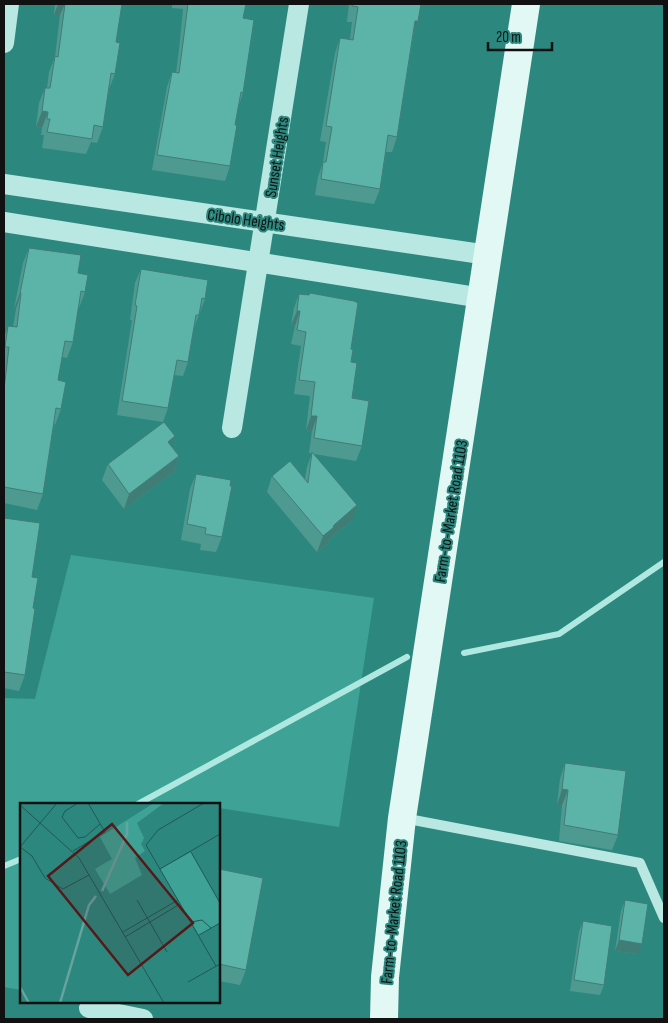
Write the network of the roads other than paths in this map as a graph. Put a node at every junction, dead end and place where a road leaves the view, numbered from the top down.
1 (300, 4) edge
2 (526, 4) edge
3 (7, 14) edge
4 (4, 43) edge
5 (4, 184) edge
6 (4, 222) edge
7 (266, 222) junction
8 (488, 255) junction
9 (259, 263) junction
10 (482, 298) junction
11 (232, 428) dead end
12 (402, 818) junction
13 (664, 918) edge
14 (88, 1014) edge
15 (143, 1019) edge
16 (384, 1019) edge

1 - 7 street, Sunset Heights
2 - 8 main road, Farm-to-Market Road 1103
3 - 4 street
5 - 7 street, Cibolo Heights
6 - 9 street
7 - 8 street, Cibolo Heights
7 - 9 street, Sunset Heights
8 - 10 main road, Farm-to-Market Road 1103
9 - 10 street
9 - 11 street, Sunset Heights
10 - 12 main road, Farm-to-Market Road 1103
12 - 13 lane
12 - 16 main road, Farm-to-Market Road 1103
14 - 15 street

